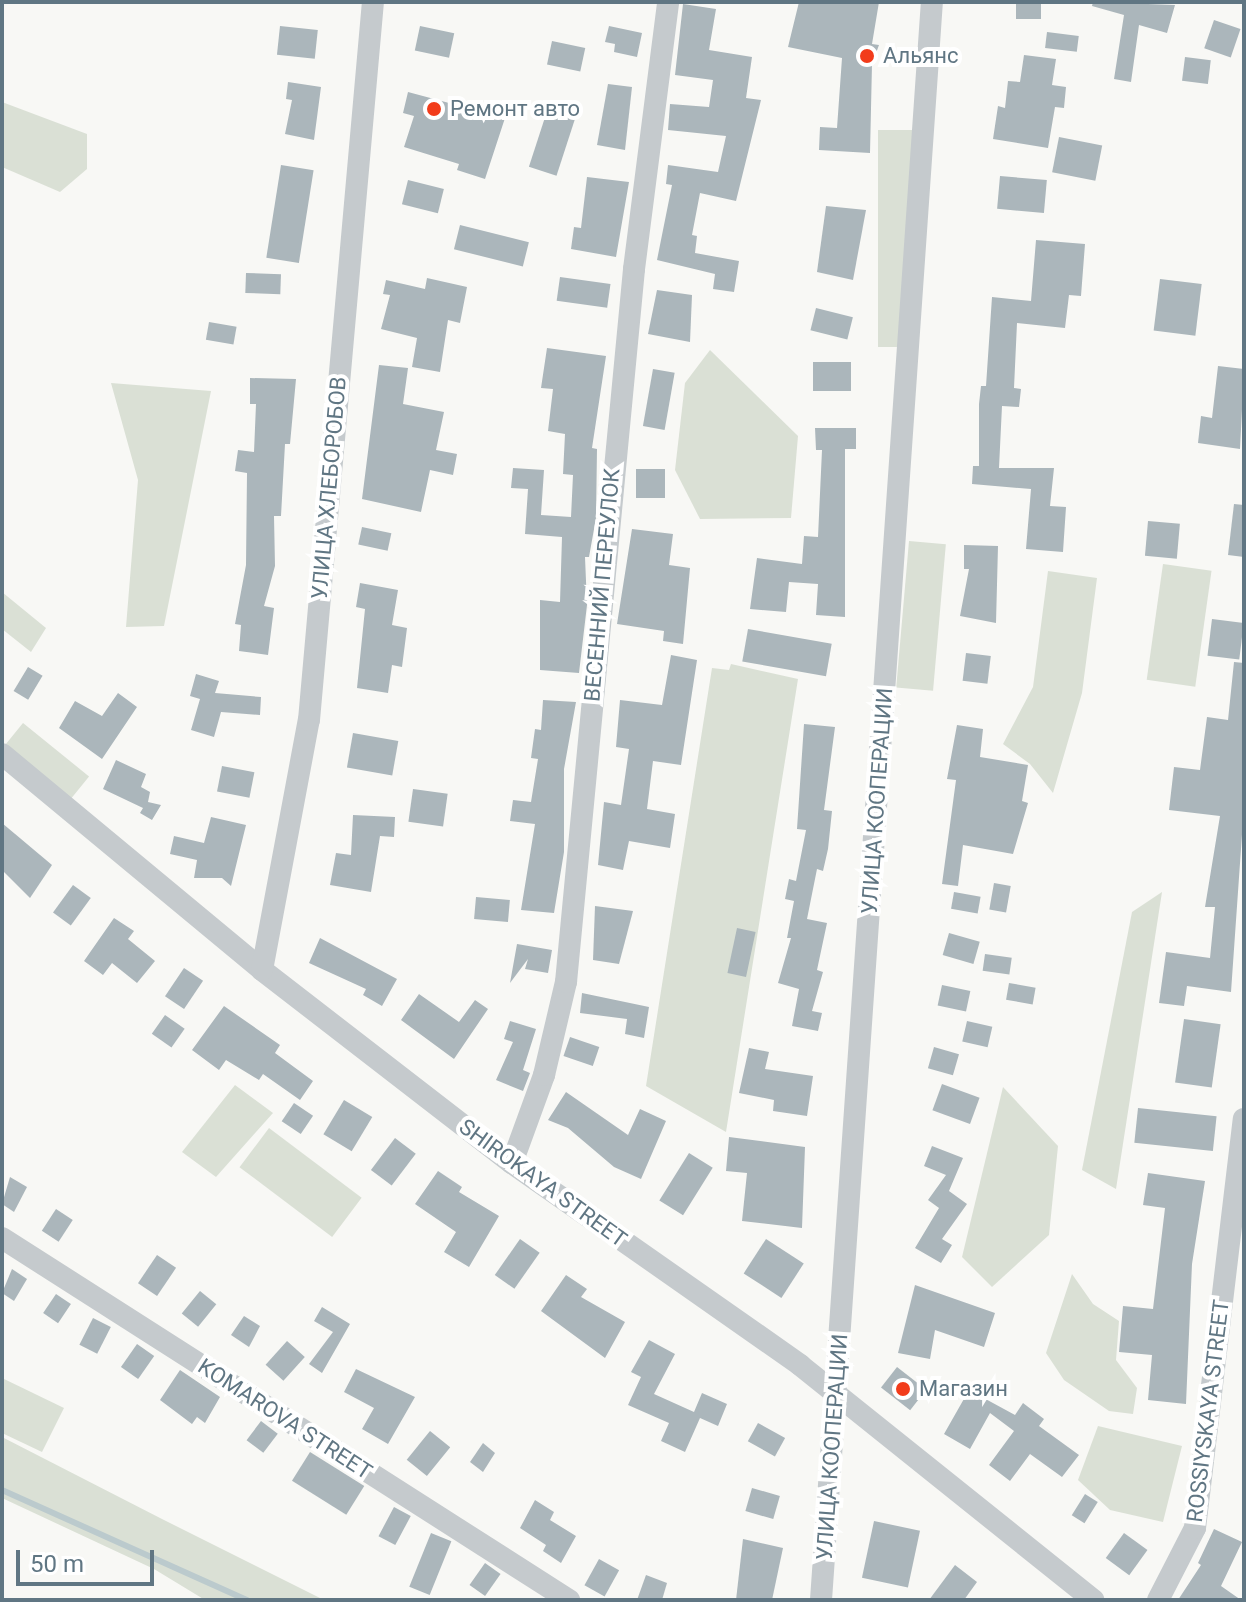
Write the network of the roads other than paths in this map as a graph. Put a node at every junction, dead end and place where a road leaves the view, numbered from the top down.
1 (373, 2) edge
2 (668, 2) edge
3 (932, 2) edge
4 (2, 754) edge
5 (262, 970) junction
6 (1244, 1119) edge
7 (512, 1163) junction
8 (2, 1238) edge
9 (836, 1393) junction
10 (569, 1600) edge
11 (821, 1600) edge
12 (1093, 1600) edge
13 (1158, 1600) edge

1 - 5 street, УЛИЦА ХЛЕБОРОБОВ
2 - 7 street, ВЕСЕННИЙ ПЕРЕУЛОК
3 - 9 street, УЛИЦА КООПЕРАЦИИ
4 - 5 street, SHIROKAYA STREET
5 - 7 street, SHIROKAYA STREET
6 - 13 street, ROSSIYSKAYA STREET
7 - 9 street, SHIROKAYA STREET
8 - 10 street, KOMAROVA STREET
9 - 11 street, УЛИЦА КООПЕРАЦИИ
9 - 12 street, SHIROKAYA STREET

